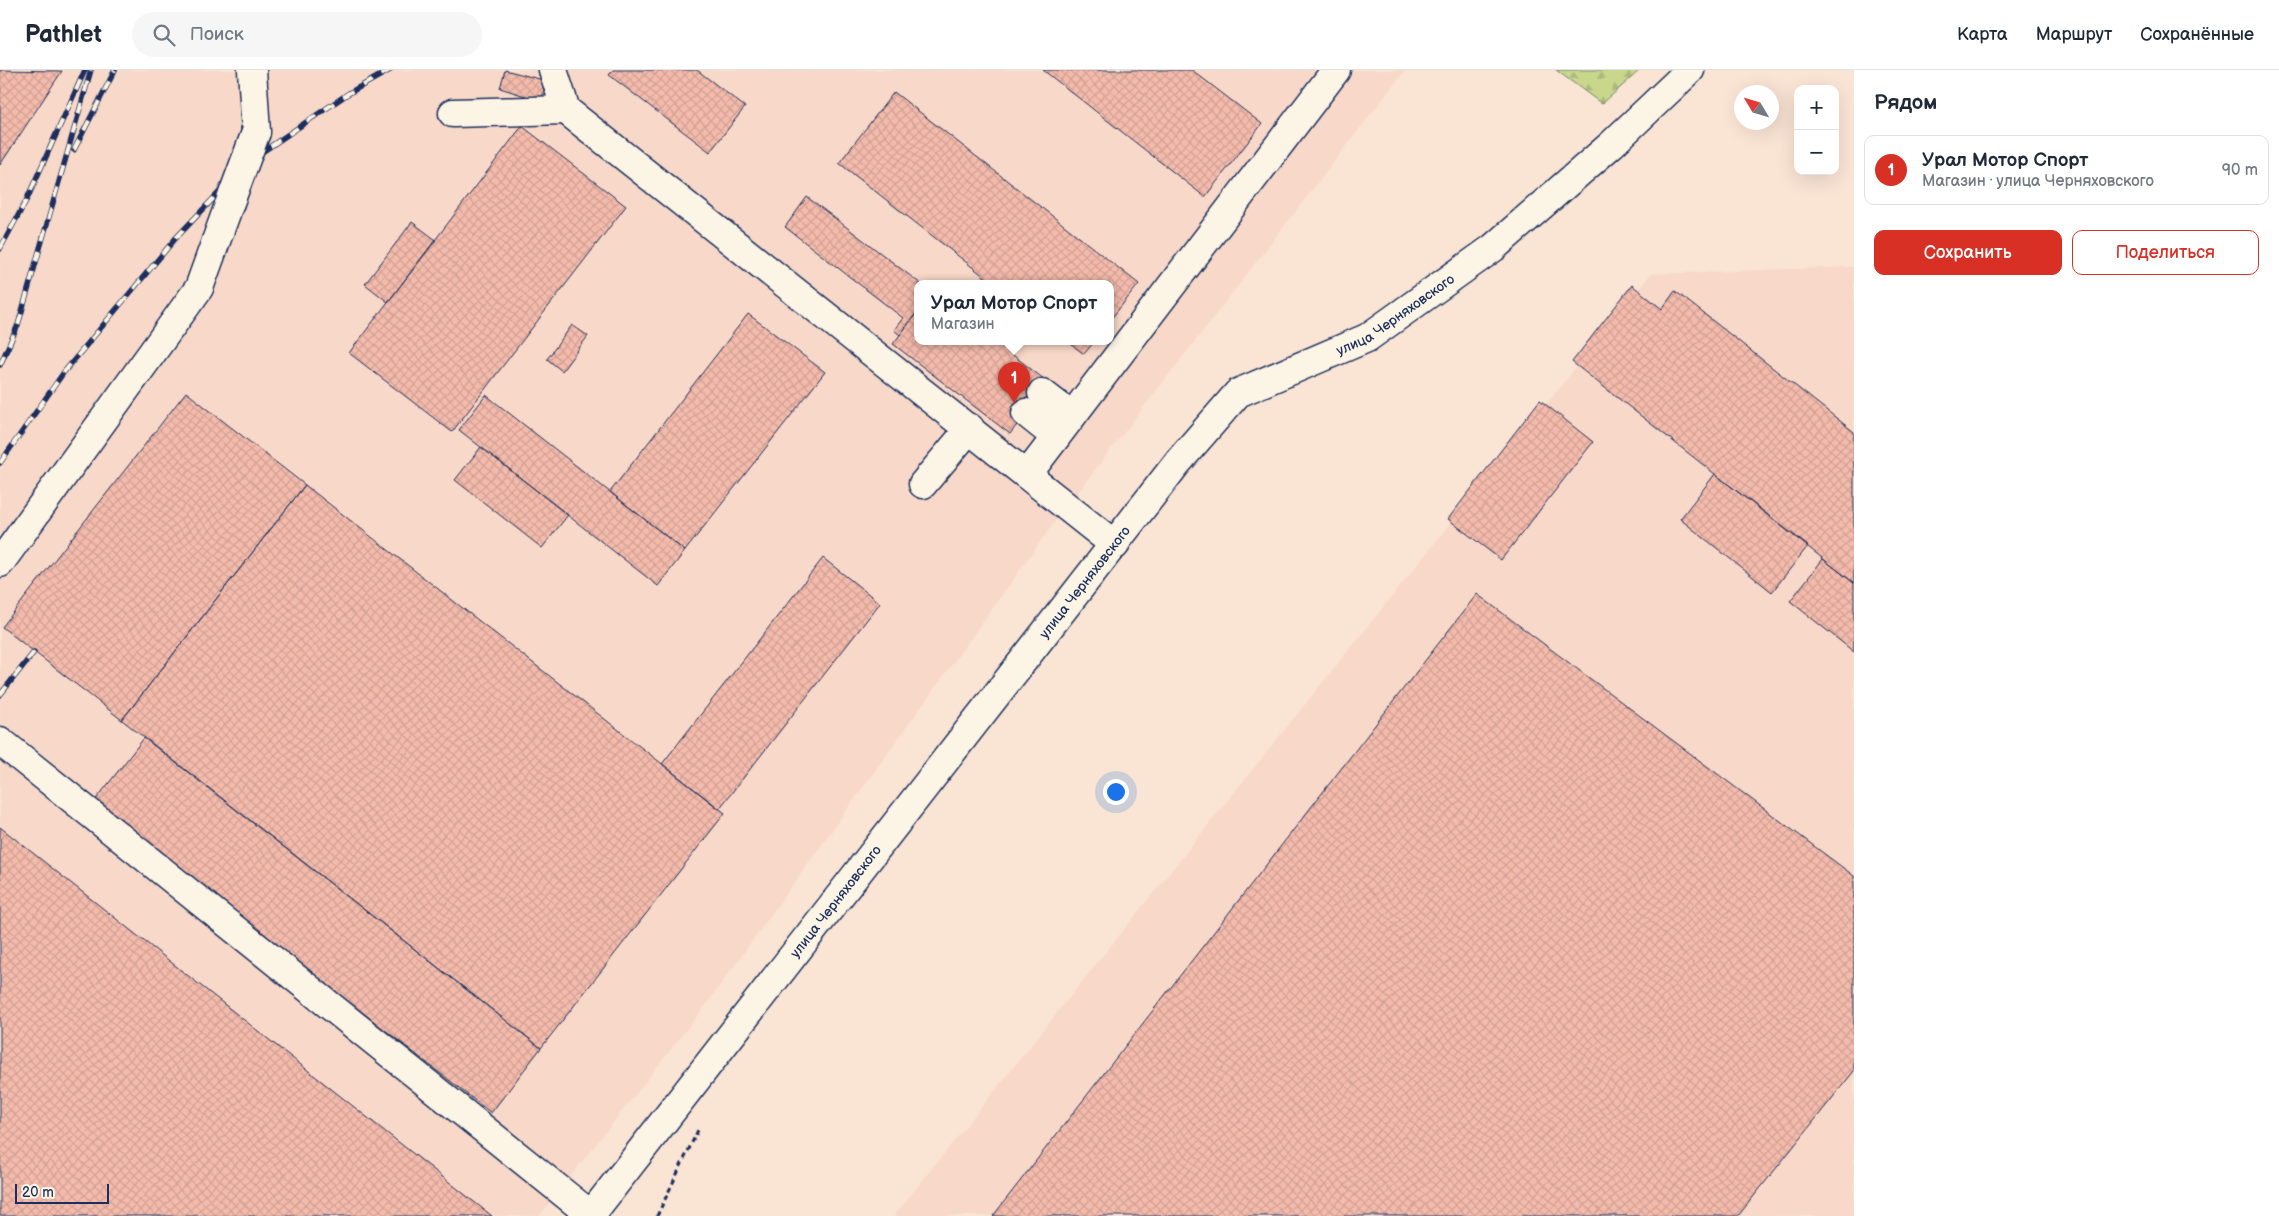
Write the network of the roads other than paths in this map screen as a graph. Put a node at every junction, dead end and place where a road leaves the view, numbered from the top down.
1 (252, 70) edge
2 (553, 70) edge
3 (1336, 70) edge
4 (1690, 70) edge
5 (566, 110) junction
6 (454, 113) dead end
7 (1034, 403) dead end
8 (1064, 426) junction
9 (970, 428) junction
10 (1027, 474) junction
11 (924, 484) dead end
12 (1115, 545) junction
13 (0, 562) edge
14 (0, 741) edge
15 (590, 1215) edge

1 - 13 street, bridge
2 - 5 street
3 - 8 street
4 - 12 street, улица Черняховского
5 - 6 street
5 - 9 street
7 - 8 street
8 - 10 street
9 - 10 street
9 - 11 street
10 - 12 street
12 - 15 street, улица Черняховского
14 - 15 street

